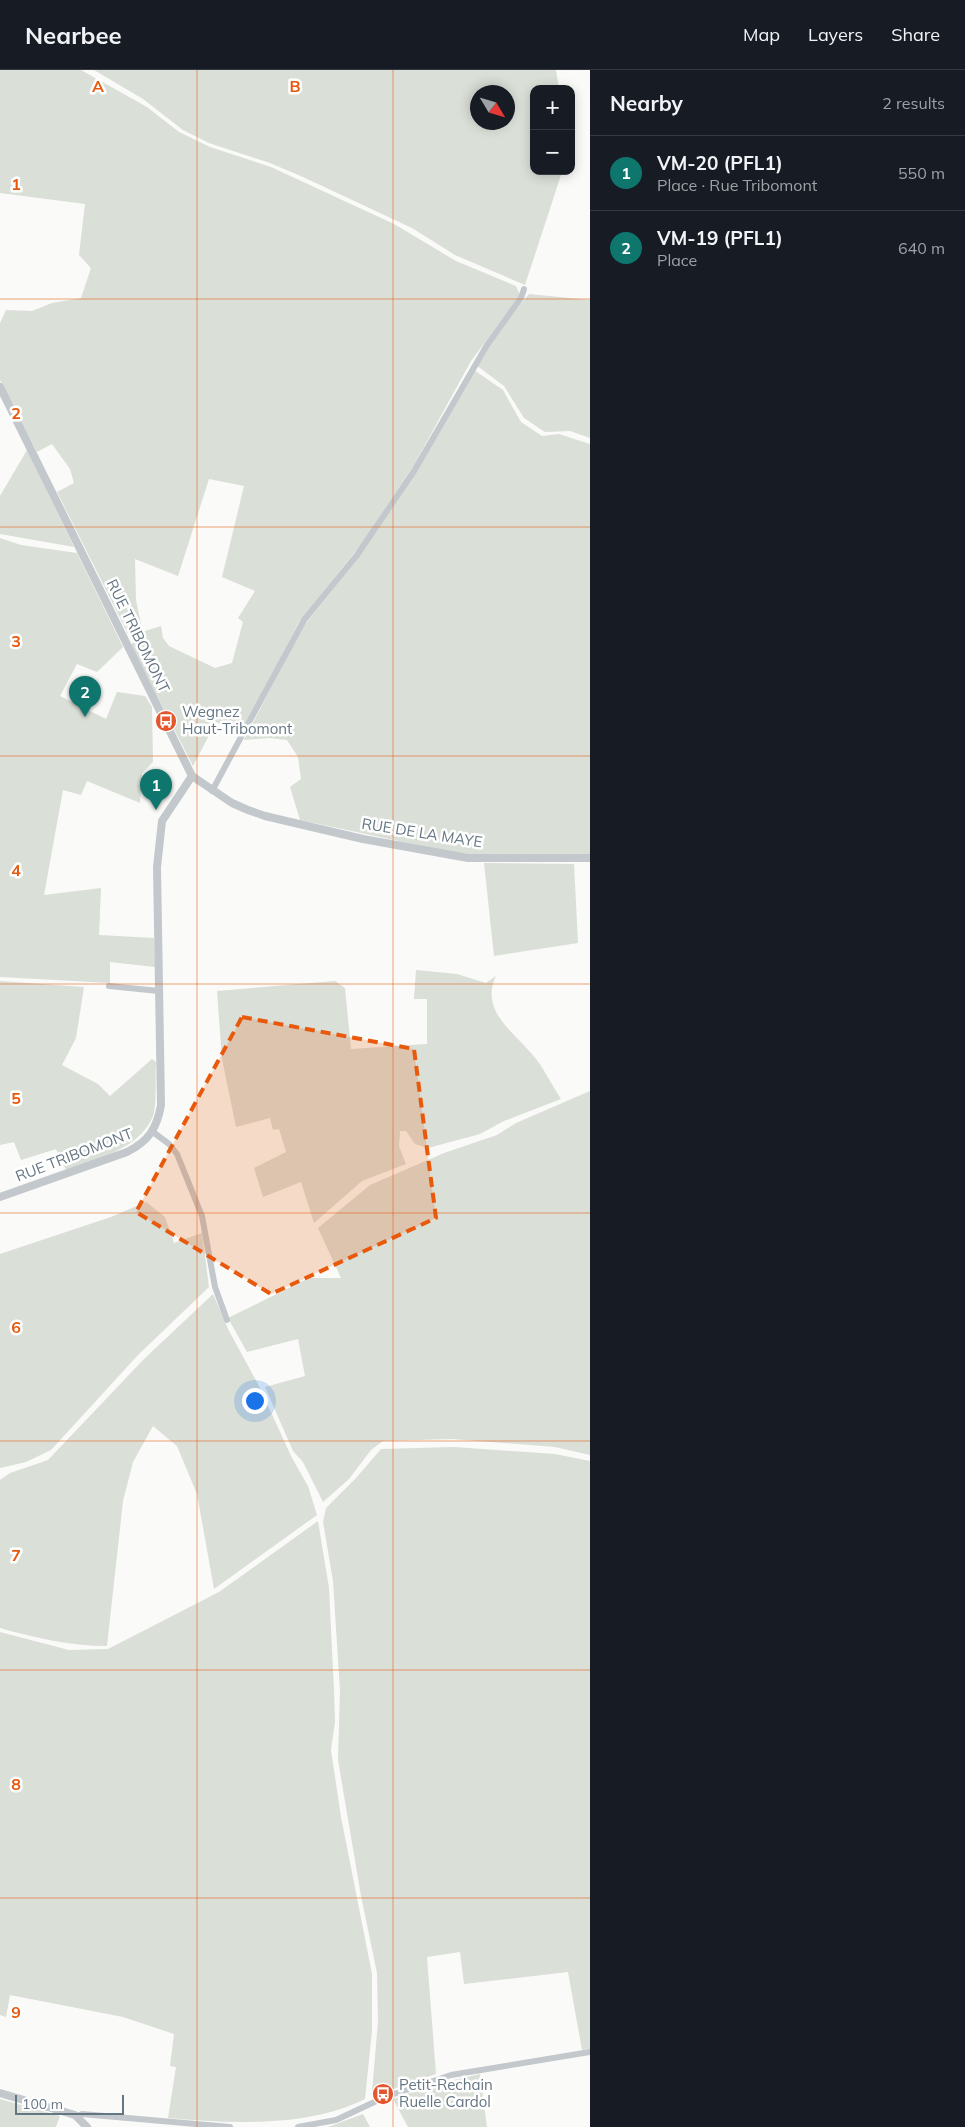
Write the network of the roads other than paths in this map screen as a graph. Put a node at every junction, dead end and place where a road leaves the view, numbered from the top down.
1 (524, 289) dead end
2 (0, 387) edge
3 (192, 776) junction
4 (212, 791) junction
5 (590, 858) edge
6 (109, 986) dead end
7 (159, 991) junction
8 (153, 1132) junction
9 (0, 1197) edge
10 (227, 1320) dead end
11 (590, 2052) edge
12 (0, 2093) edge
13 (77, 2116) junction
14 (87, 2127) edge
15 (230, 2127) edge
16 (298, 2127) edge

1 - 4 street
2 - 3 street, RUE TRIBOMONT
3 - 4 street, RUE DE LA MAYE
3 - 7 street
4 - 5 street, RUE DE LA MAYE
6 - 7 street
7 - 8 street
8 - 9 street, RUE TRIBOMONT
8 - 10 street
11 - 16 street
12 - 13 street
13 - 14 street
13 - 15 street

